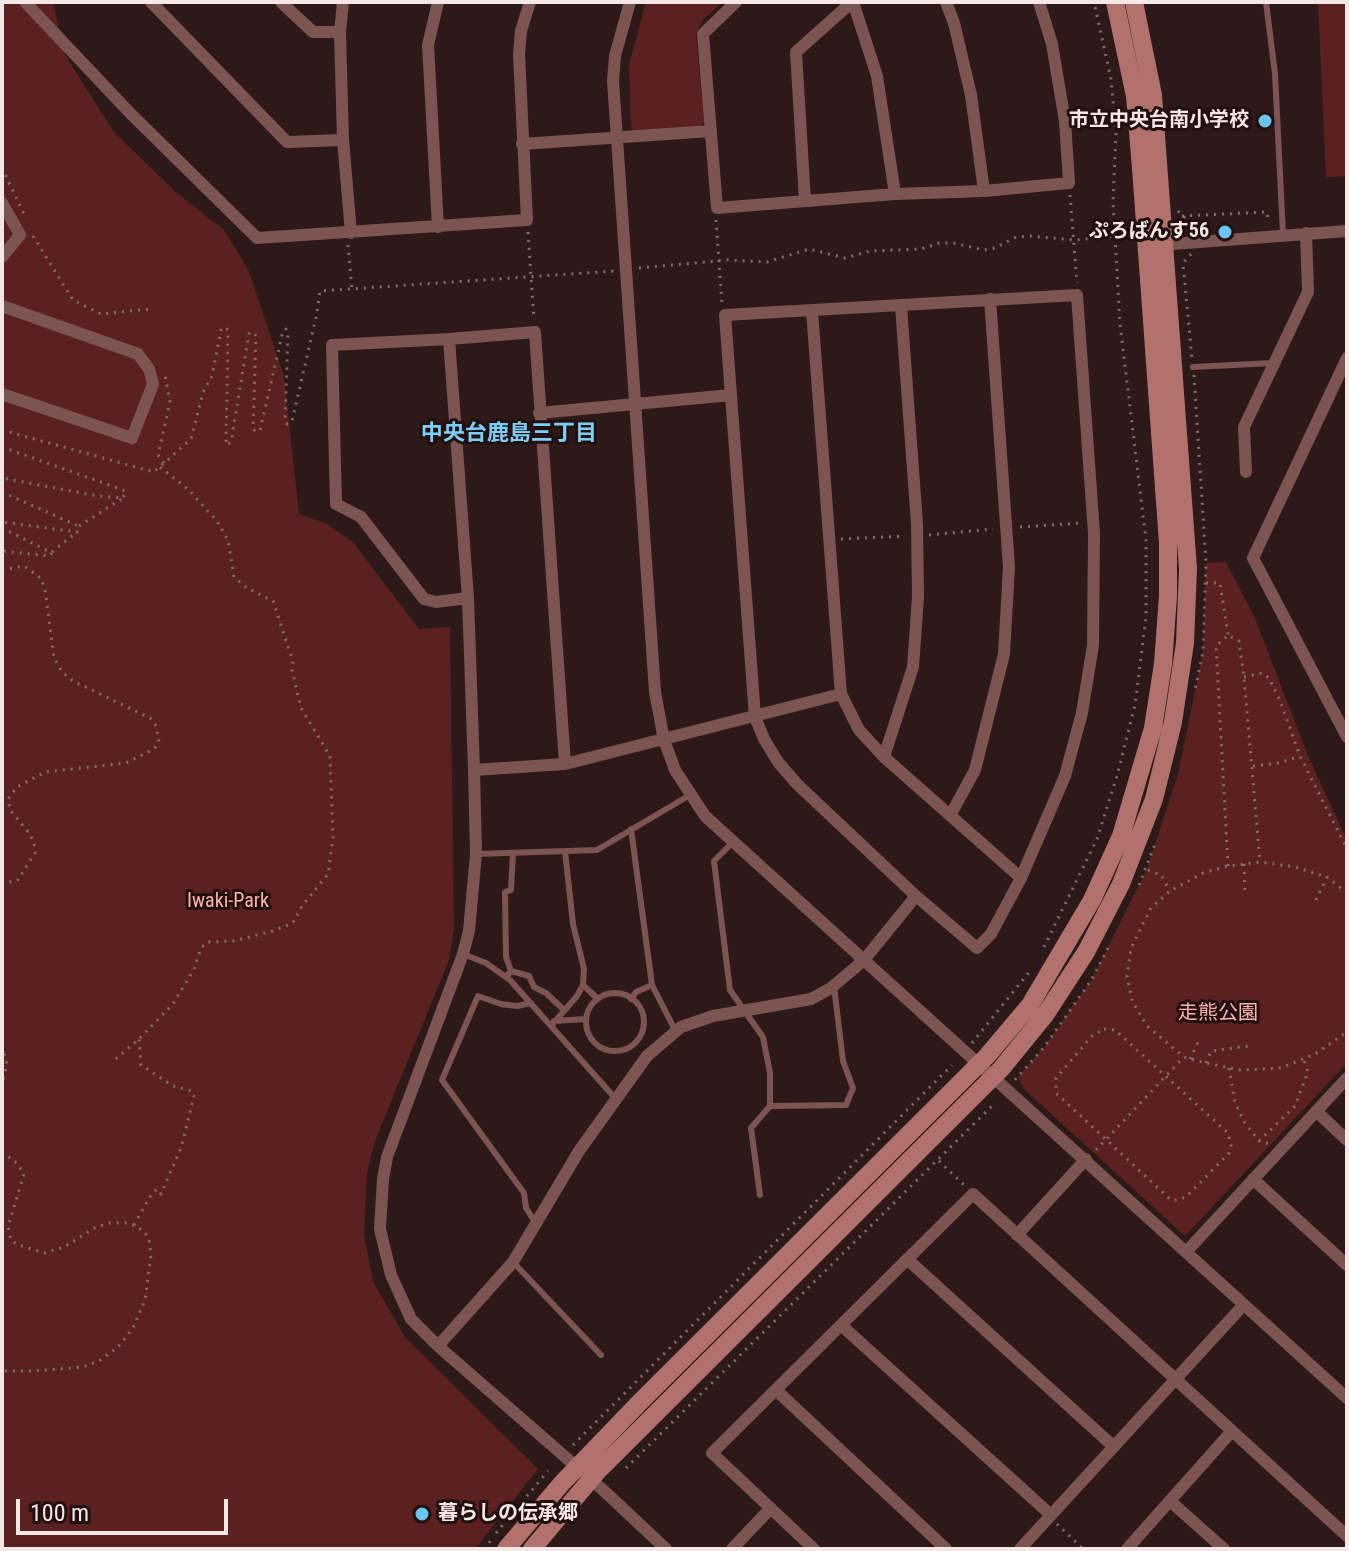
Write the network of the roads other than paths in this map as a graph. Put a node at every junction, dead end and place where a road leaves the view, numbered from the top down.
1 (25, 2) edge
2 (151, 2) edge
3 (281, 2) edge
4 (343, 2) edge
5 (438, 2) edge
6 (530, 2) edge
7 (630, 2) edge
8 (736, 2) edge
9 (852, 2) edge
10 (946, 2) edge
11 (1039, 2) edge
12 (1115, 2) edge
13 (1134, 2) edge
14 (1266, 2) edge
15 (340, 32) junction
16 (711, 131) junction
17 (617, 139) junction
18 (343, 140) junction
19 (522, 144) junction
20 (984, 191) junction
21 (895, 194) junction
22 (805, 201) junction
23 (2, 203) edge
24 (438, 227) junction
25 (1347, 231) edge
26 (349, 233) junction
27 (1306, 233) junction
28 (1283, 234) junction
29 (1166, 244) junction
30 (1145, 246) junction
31 (2, 257) edge
32 (990, 299) junction
33 (2, 306) edge
34 (901, 306) junction
35 (812, 311) junction
36 (449, 339) junction
37 (1347, 358) edge
38 (1275, 363) junction
39 (1193, 367) road end
40 (2, 394) edge
41 (731, 395) junction
42 (635, 404) junction
43 (539, 413) junction
44 (1246, 472) dead end
45 (468, 598) junction
46 (841, 694) junction
47 (755, 717) junction
48 (1347, 737) edge
49 (664, 740) junction
50 (884, 757) junction
51 (565, 764) junction
52 (474, 770) junction
53 (690, 795) junction
54 (951, 814) junction
55 (631, 829) junction
56 (733, 842) junction
57 (565, 851) junction
58 (513, 853) junction
59 (476, 854) junction
60 (1021, 878) junction
61 (916, 896) junction
62 (463, 954) junction
63 (864, 960) junction
64 (509, 974) junction
65 (583, 985) junction
66 (652, 985) junction
67 (834, 986) junction
68 (598, 999) junction
69 (631, 999) junction
70 (531, 1003) junction
71 (564, 1010) junction
72 (747, 1011) junction
73 (586, 1019) junction
74 (552, 1024) junction
75 (676, 1032) junction
76 (979, 1064) junction
77 (993, 1078) junction
78 (1347, 1078) edge
79 (615, 1098) junction
80 (770, 1106) junction
81 (1316, 1111) junction
82 (1347, 1140) edge
83 (1086, 1159) junction
84 (1253, 1179) junction
85 (760, 1195) dead end
86 (537, 1225) junction
87 (1017, 1235) junction
88 (1187, 1251) junction
89 (907, 1259) junction
90 (513, 1262) junction
91 (1347, 1265) edge
92 (1238, 1311) dead end
93 (841, 1325) junction
94 (438, 1346) junction
95 (601, 1355) dead end
96 (1175, 1379) junction
97 (776, 1390) junction
98 (1347, 1398) edge
99 (1232, 1431) junction
100 (1113, 1446) junction
101 (584, 1473) junction
102 (1170, 1501) junction
103 (771, 1508) junction
104 (1053, 1518) junction
105 (1344, 1528) edge
106 (506, 1549) edge
107 (532, 1549) edge
108 (666, 1549) edge
109 (732, 1549) edge
110 (814, 1549) edge
111 (946, 1549) edge
112 (1020, 1549) edge
113 (1127, 1549) edge
114 (1224, 1549) edge

1 - 26 street
2 - 18 street
3 - 15 street
4 - 15 street
5 - 24 street
6 - 19 street
7 - 17 street
8 - 16 street
9 - 21 street
9 - 22 street
10 - 20 street
11 - 20 street
12 - 30 street
13 - 29 street
14 - 28 lane
15 - 18 street
16 - 17 street
16 - 22 street
17 - 19 street
17 - 42 street
18 - 26 street
19 - 24 street
20 - 21 street
21 - 22 street
23 - 31 street
24 - 26 street
25 - 27 street
27 - 28 street
27 - 38 street
28 - 29 street
29 - 30 street
29 - 77 street
30 - 76 street
32 - 34 street
32 - 54 street
32 - 60 street
33 - 40 street
34 - 35 street
34 - 50 street
35 - 41 street
35 - 46 street
36 - 43 street
36 - 45 street
36 - 45 street
37 - 48 street
38 - 39 lane
38 - 44 street
41 - 42 street
41 - 47 street
42 - 43 street
42 - 49 street
43 - 51 street
45 - 52 street
46 - 47 street
46 - 50 street
47 - 49 street
47 - 61 street
49 - 51 street
49 - 53 street
50 - 54 street
51 - 52 street
52 - 59 street
53 - 55 lane
53 - 56 street
54 - 60 street
55 - 57 lane
55 - 66 lane
56 - 63 street
56 - 72 lane
57 - 58 lane
57 - 65 lane
58 - 59 lane
58 - 64 lane
59 - 62 street
60 - 61 street
61 - 63 street
62 - 64 lane
62 - 94 street
63 - 67 street
63 - 76 street
64 - 70 lane
64 - 71 lane
65 - 68 lane
65 - 71 lane
66 - 69 lane
66 - 75 lane
67 - 72 street
67 - 80 lane
68 - 69 lane
68 - 73 lane
69 - 73 lane
70 - 74 lane
70 - 86 lane
71 - 74 lane
72 - 75 street
72 - 80 lane
73 - 74 lane
74 - 79 lane
75 - 79 street
76 - 77 street
76 - 101 street
77 - 83 street
77 - 101 street
78 - 81 street
79 - 86 street
80 - 85 lane
81 - 82 street
81 - 84 street
83 - 87 street
83 - 88 street
84 - 88 street
84 - 91 street
86 - 90 street
87 - 89 street
87 - 96 street
88 - 98 street
89 - 93 street
89 - 100 street
90 - 94 street
90 - 95 lane
92 - 96 street
93 - 97 street
93 - 104 street
94 - 101 street
96 - 99 street
96 - 100 street
97 - 103 street
97 - 111 street
99 - 102 street
99 - 105 street
100 - 104 street
101 - 106 street
101 - 107 street
101 - 108 street
102 - 113 street
102 - 114 street
103 - 109 street
103 - 110 street
104 - 112 street

